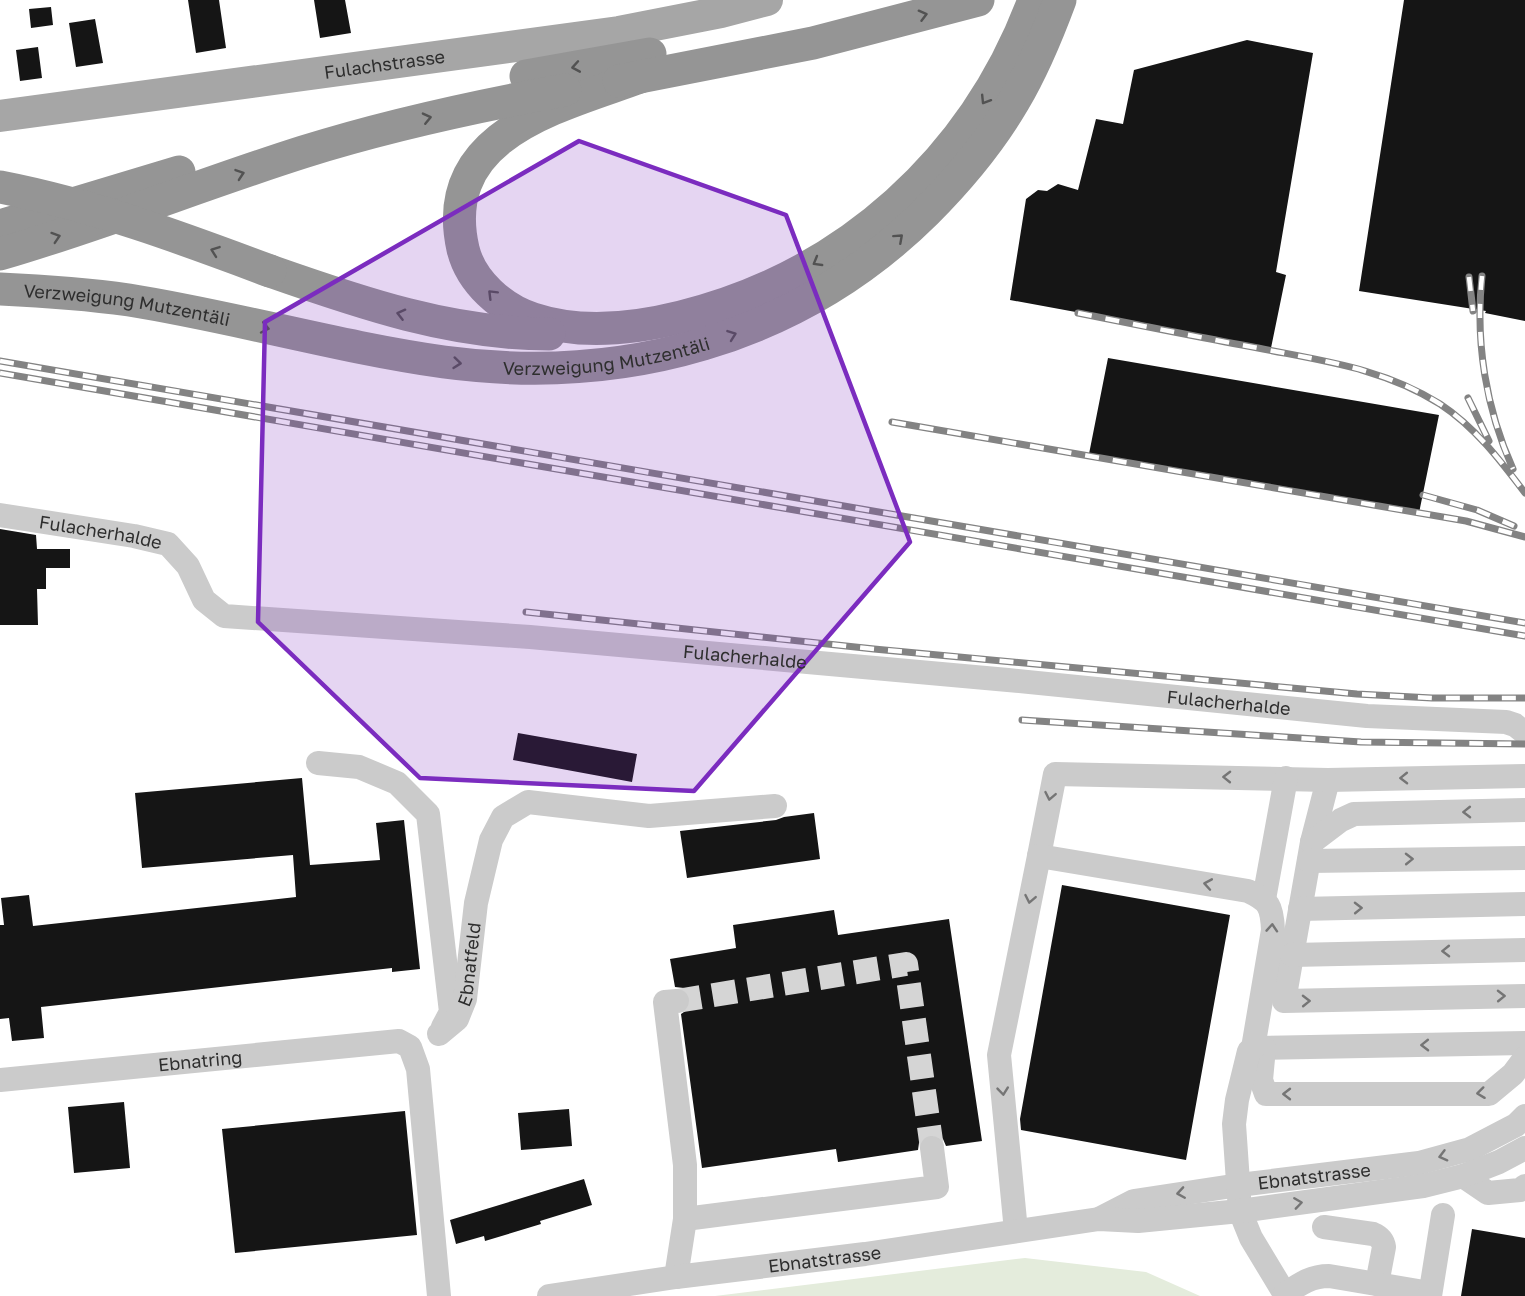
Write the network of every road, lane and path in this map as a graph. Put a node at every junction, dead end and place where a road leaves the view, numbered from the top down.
1 (763, 0) edge
2 (901, 0) edge
3 (978, 0) edge
4 (1034, 0) edge
5 (1060, 0) edge
6 (640, 77) junction
7 (0, 116) edge
8 (0, 187) edge
9 (0, 226) edge
10 (0, 254) edge
11 (0, 289) edge
12 (605, 329) junction
13 (0, 515) edge
14 (1525, 733) edge
15 (318, 764) dead end
16 (1525, 776) edge
17 (1286, 778) junction
18 (1328, 780) junction
19 (775, 806) dead end
20 (1525, 810) edge
21 (1310, 851) junction
22 (1039, 856) junction
23 (1525, 858) edge
24 (1264, 898) junction
25 (1525, 904) edge
26 (1300, 909) junction
27 (1525, 950) edge
28 (1292, 955) junction
29 (1525, 996) edge
30 (677, 1000) dead end
31 (439, 1035) junction
32 (399, 1041) junction
33 (1525, 1043) edge
34 (1259, 1048) junction
35 (1525, 1058) edge
36 (0, 1080) edge
37 (1522, 1126) edge
38 (932, 1148) tunnel mouth
39 (1525, 1148) edge
40 (1463, 1176) junction
41 (1239, 1185) junction
42 (1525, 1185) edge
43 (1240, 1211) junction
44 (1443, 1215) dead end
45 (686, 1219) junction
46 (1099, 1219) junction
47 (1324, 1227) dead end
48 (1016, 1231) junction
49 (676, 1277) junction
50 (1377, 1284) junction
51 (1285, 1295) edge
52 (1430, 1295) edge
53 (439, 1296) edge
54 (549, 1296) edge

1 - 7 main road, Fulachstrasse
2 -> 9 highway
6 -> 3 highway
4 -> 12 highway
11 -> 5 highway, Verzweigung Mutzentäli
10 -> 6 highway
12 -> 6 highway
12 -> 8 highway, Verzweigung Mutzentäli, bridge
13 - 14 street, Fulacherhalde
15 - 31 street, Ebnatfeld
16 -> 18 street
17 - 18 street
17 -> 22 street
17 - 24 street
18 - 21 street
19 - 31 street, Ebnatfeld
20 -> 21 street
21 -> 23 street
21 - 26 street
24 -> 22 street
22 -> 48 street
34 -> 24 street
26 -> 25 street
26 - 28 street
27 -> 28 street
28 -> 29 street
30 - 45 street
31 - 32 street, Ebnatring
32 - 36 street, Ebnatring
32 - 53 street
33 -> 34 street
35 -> 34 street
34 - 41 street
37 -> 41 street, Ebnatstrasse
38 - 45 street
39 - 40 street, Ebnatstrasse
40 - 42 street
43 -> 40 street, Ebnatstrasse
41 - 43 street
41 -> 46 street, Ebnatstrasse
43 - 46 street, Ebnatstrasse
43 - 51 street
44 - 52 street
45 - 49 street
46 - 48 street, Ebnatstrasse
47 - 50 street
48 - 49 street, Ebnatstrasse
49 - 54 street, Ebnatstrasse
50 - 51 street
50 - 52 street

